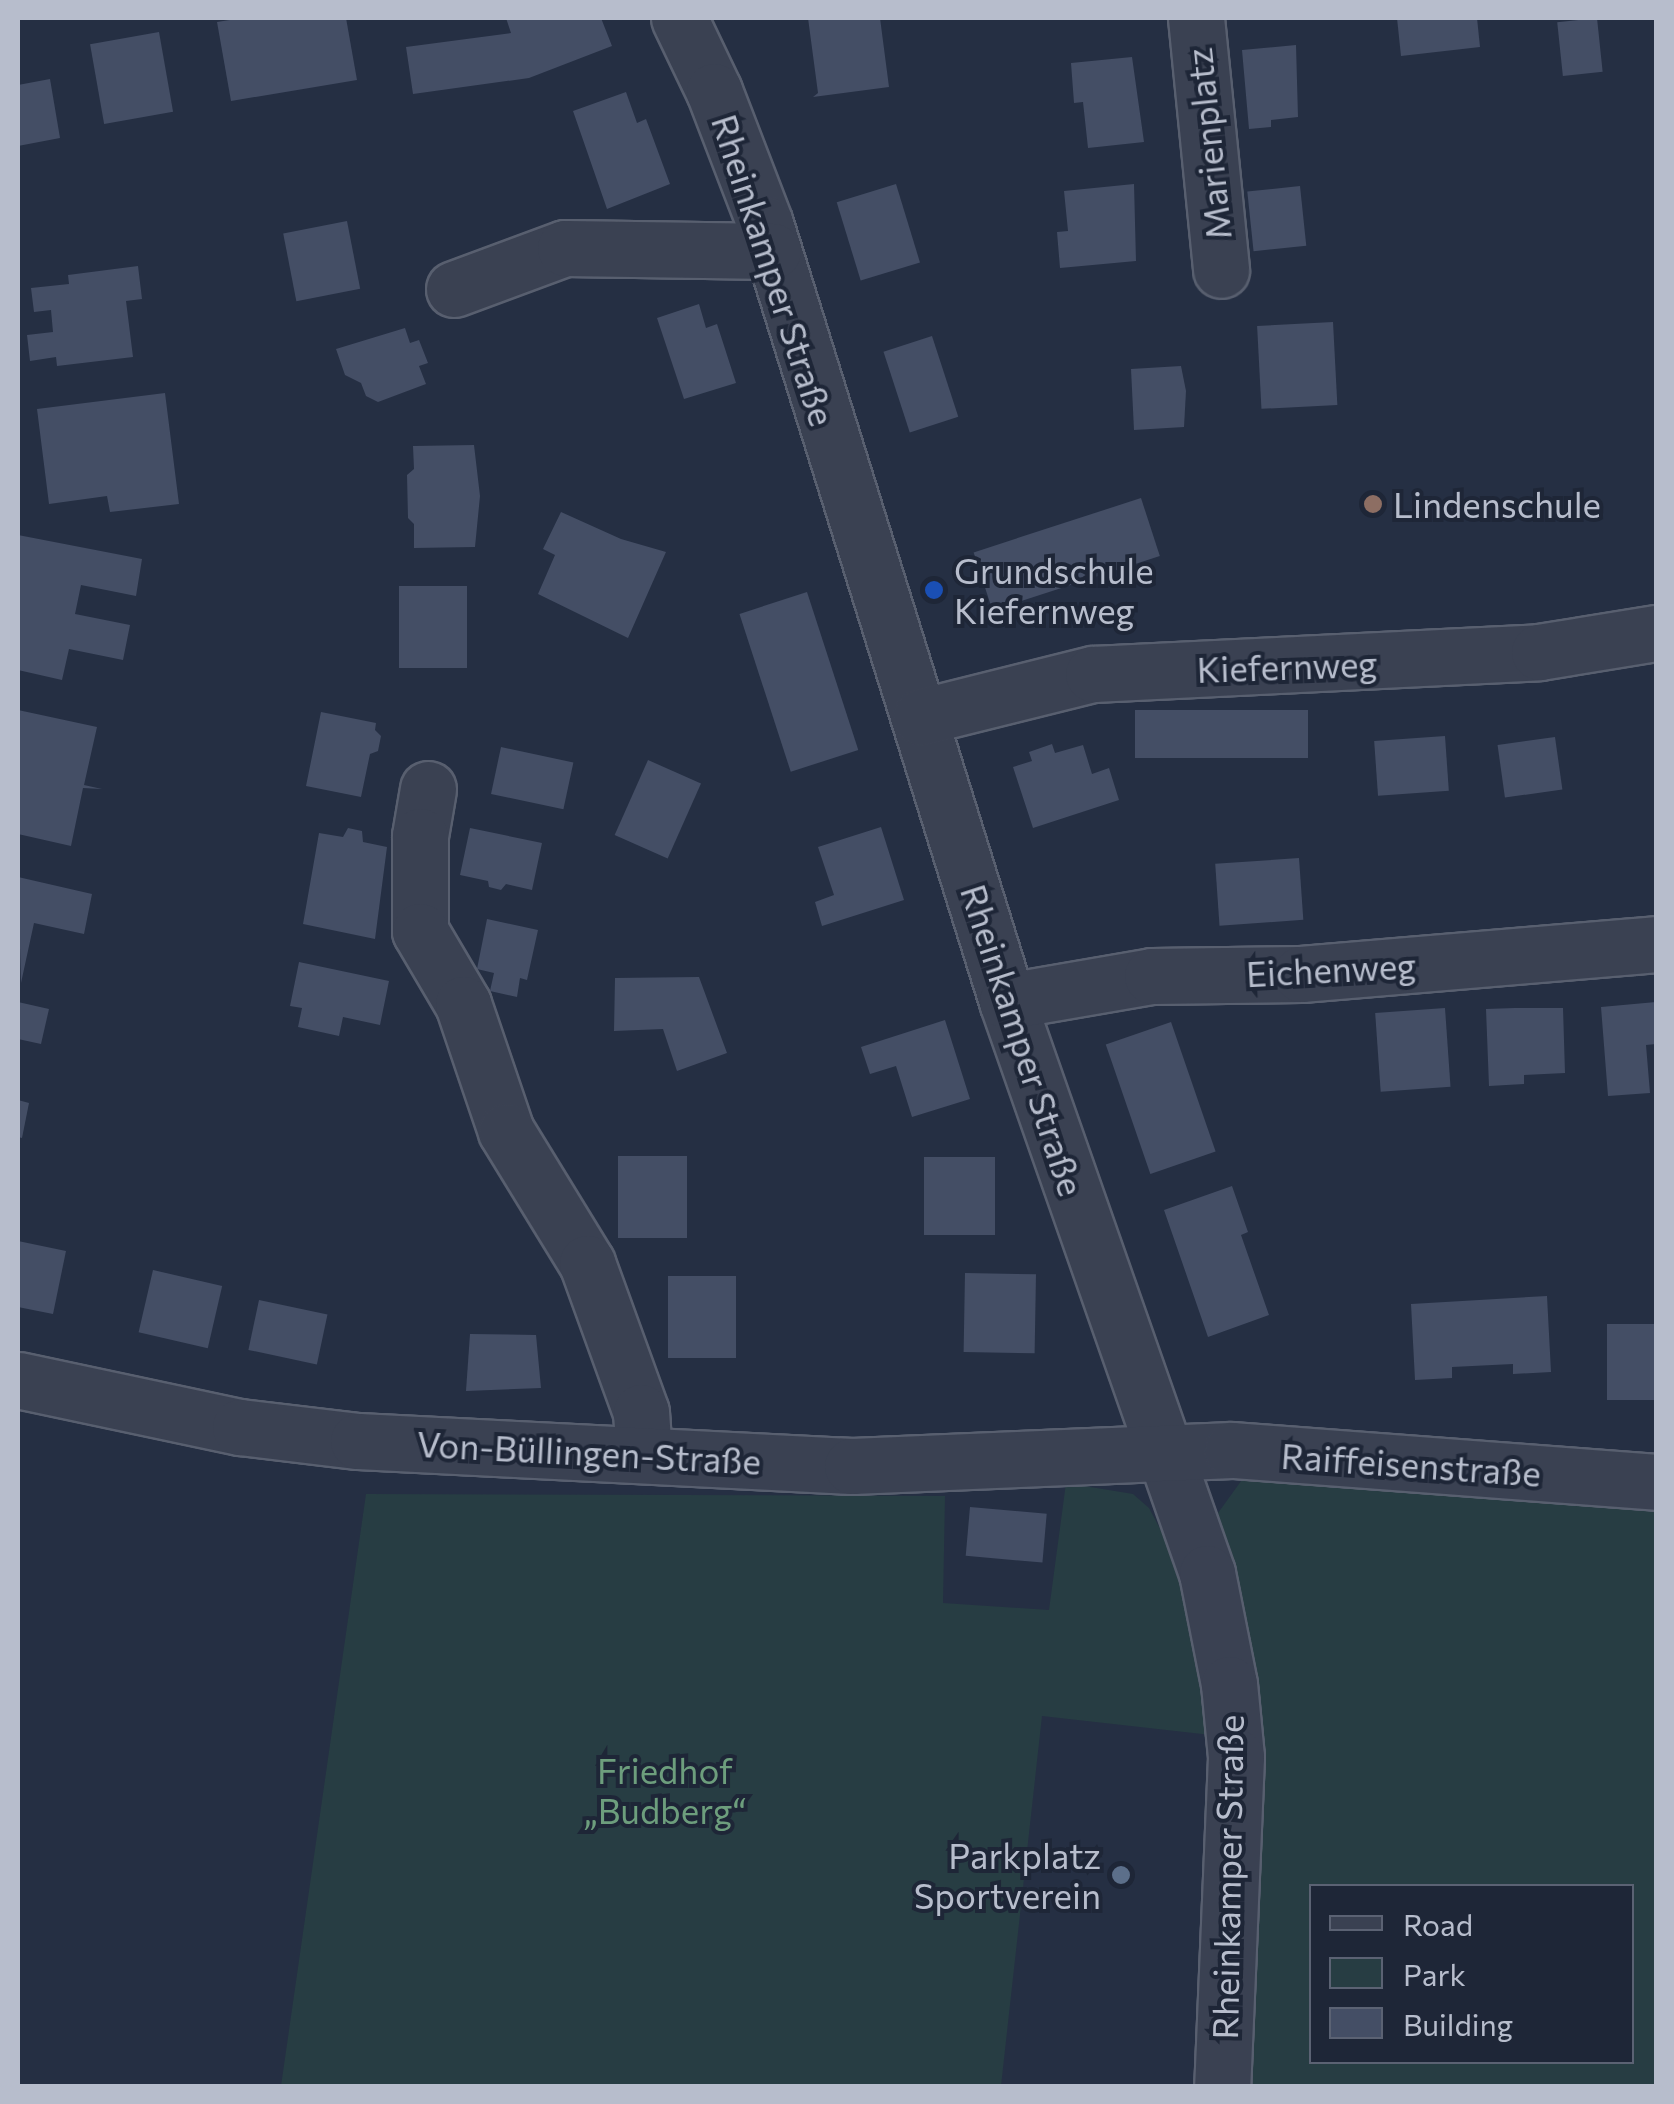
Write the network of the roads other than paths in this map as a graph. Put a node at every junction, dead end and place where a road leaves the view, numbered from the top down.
1 (679, 18) edge
2 (1196, 18) edge
3 (773, 251) junction
4 (1222, 270) dead end
5 (454, 289) dead end
6 (1656, 633) edge
7 (920, 717) junction
8 (428, 789) dead end
9 (1656, 944) edge
10 (1007, 1001) junction
11 (18, 1380) edge
12 (1166, 1453) junction
13 (644, 1455) junction
14 (1656, 1482) edge
15 (1222, 2086) edge

1 - 3 street, Rheinkamper Straße
2 - 4 street, Marienplatz
3 - 5 street
3 - 7 street, Rheinkamper Straße
6 - 7 street, Kiefernweg
7 - 10 street, Rheinkamper Straße
8 - 13 street
9 - 10 street, Eichenweg
10 - 12 street, Rheinkamper Straße
11 - 13 street, Von-Büllingen-Straße
12 - 13 street, Von-Büllingen-Straße
12 - 14 street, Raiffeisenstraße
12 - 15 street, Rheinkamper Straße

